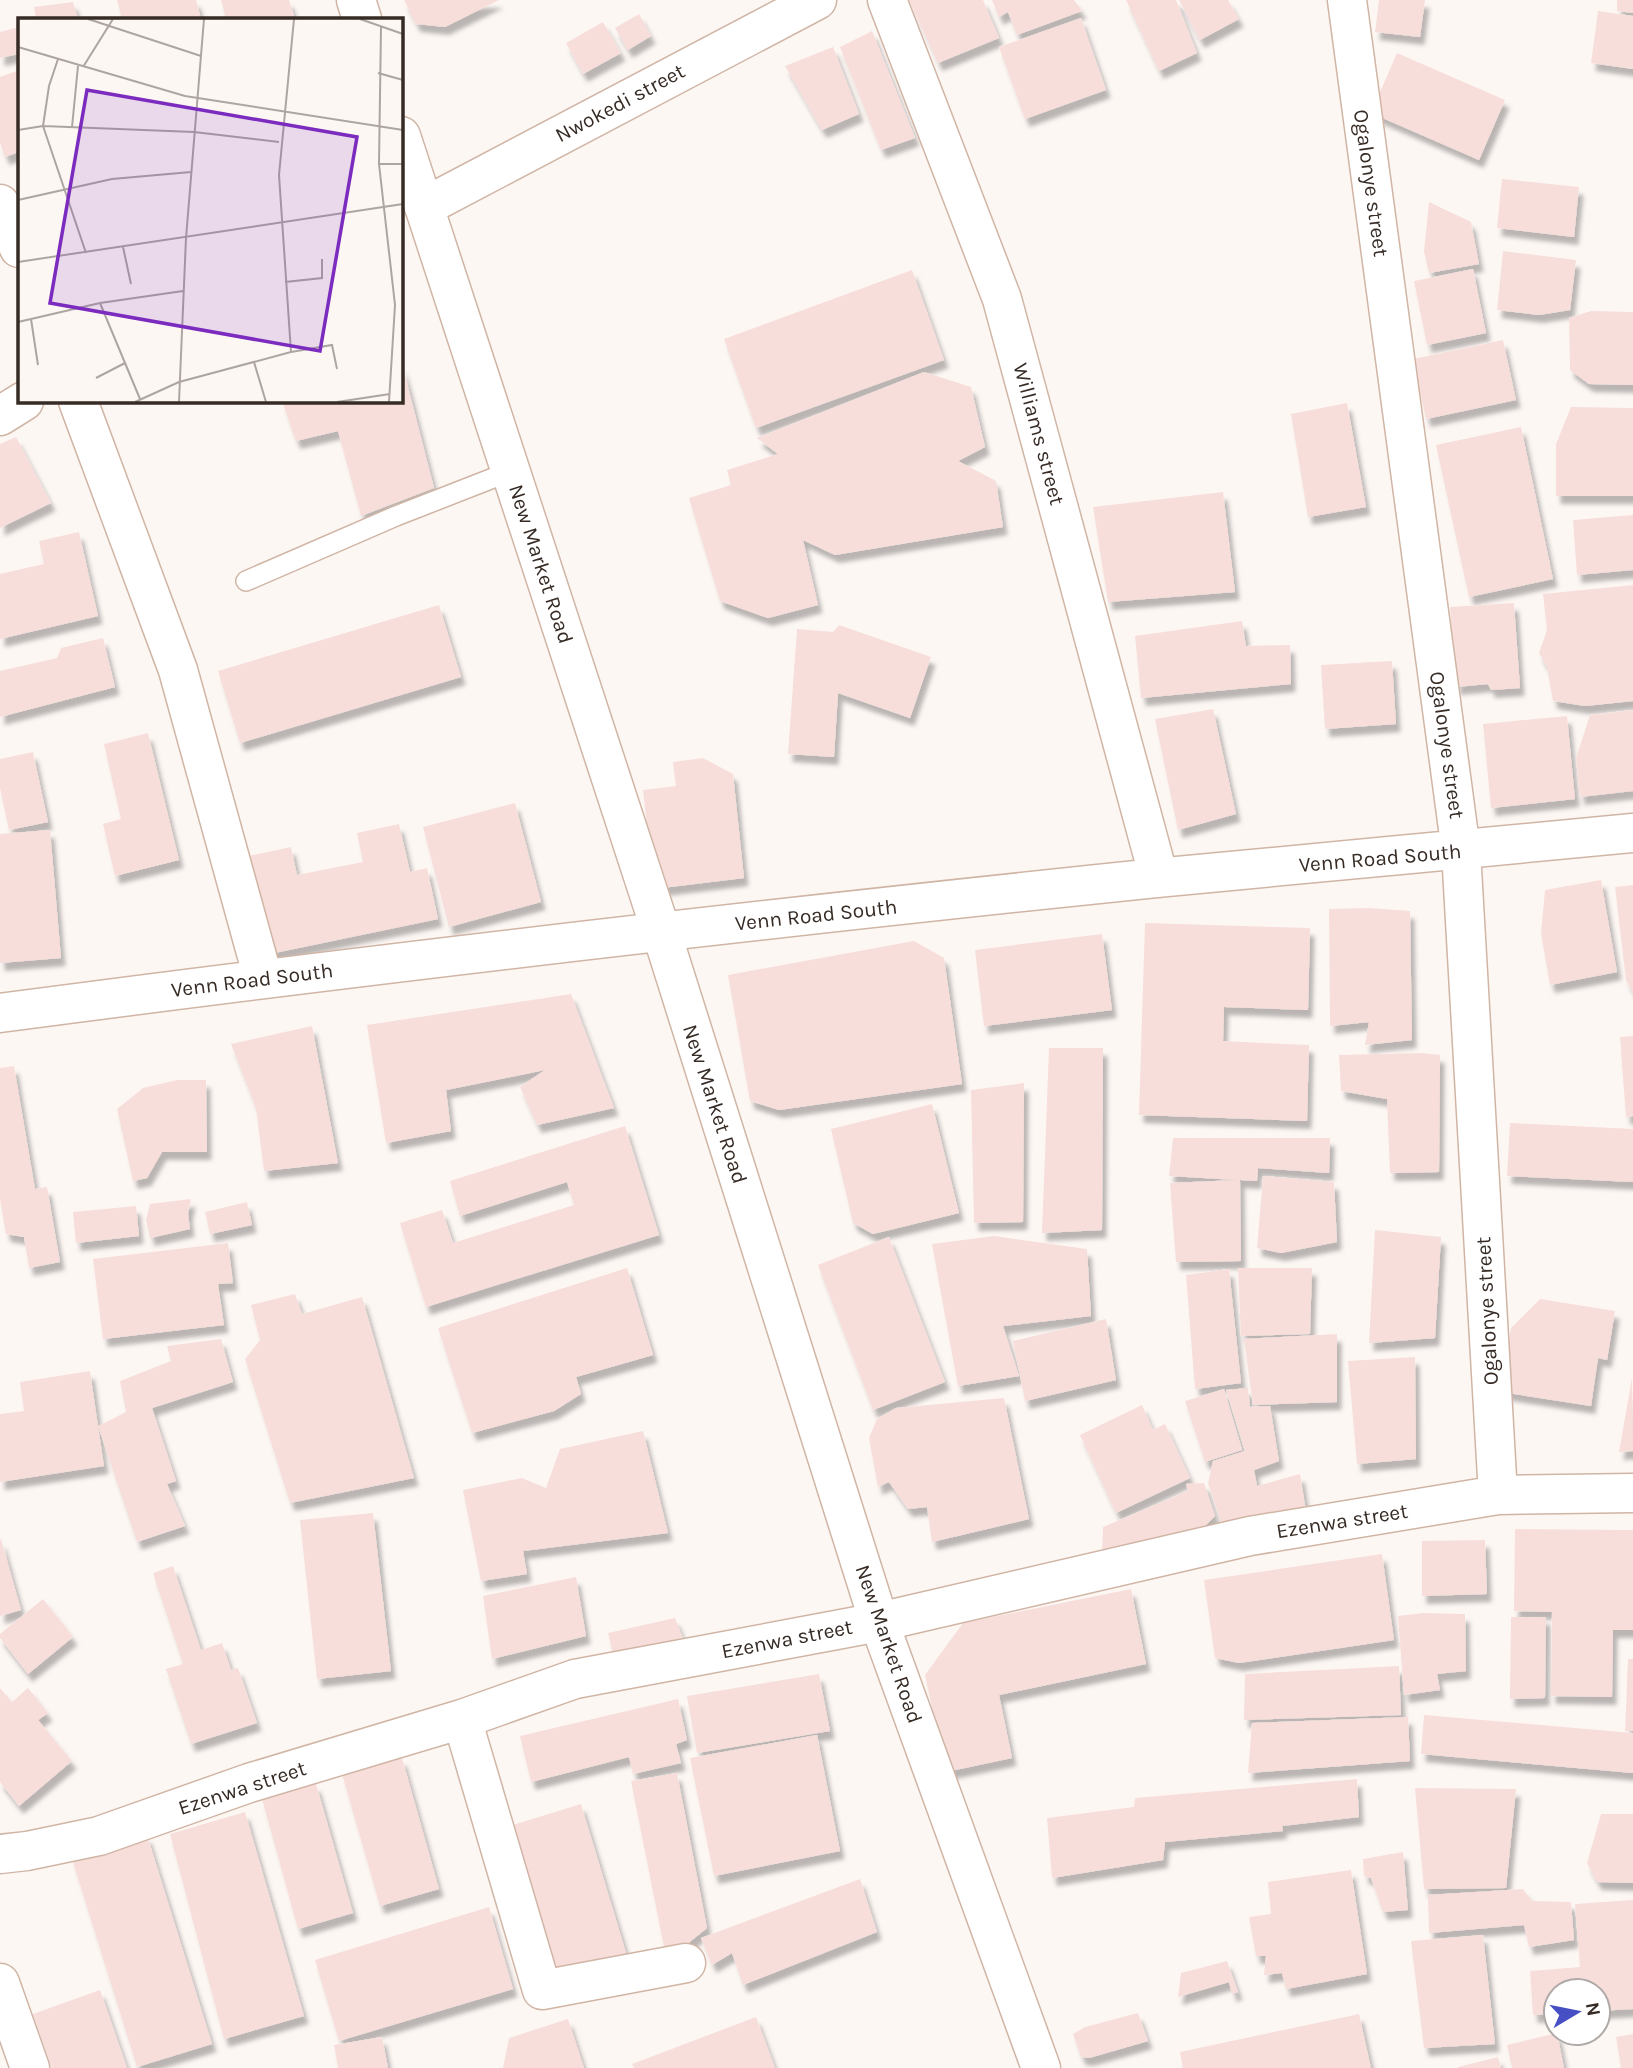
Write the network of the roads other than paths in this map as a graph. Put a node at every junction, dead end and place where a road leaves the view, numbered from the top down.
1 (356, 0) edge
2 (817, 0) edge
3 (887, 0) edge
4 (1347, 0) edge
5 (362, 18) edge
6 (402, 139) edge
7 (0, 204) edge
8 (424, 206) junction
9 (18, 246) edge
10 (22, 402) edge
11 (78, 402) edge
12 (0, 415) edge
13 (511, 471) junction
14 (246, 581) dead end
15 (1633, 833) edge
16 (1461, 851) junction
17 (1160, 878) junction
18 (661, 931) junction
19 (263, 978) junction
20 (0, 1013) edge
21 (1633, 1493) edge
22 (1498, 1495) junction
23 (879, 1622) junction
24 (462, 1719) junction
25 (0, 1854) edge
26 (686, 1963) dead end
27 (0, 1983) edge
28 (30, 2068) edge
29 (1041, 2068) edge

1 - 5 street
2 - 8 street, Nwokedi street
3 - 17 street, Williams street
4 - 16 street, Ogalonye street
6 - 8 street, New Market Road
7 - 9 street
8 - 13 street, New Market Road
10 - 12 street
11 - 19 street
13 - 14 lane
13 - 18 street, New Market Road
15 - 16 street, Venn Road South
16 - 17 street, Venn Road South
16 - 22 street, Ogalonye street
17 - 18 street, Venn Road South
18 - 19 street, Venn Road South
18 - 23 street, New Market Road
19 - 20 street, Venn Road South
21 - 22 street, Ezenwa street
22 - 23 street, Ezenwa street
23 - 24 street, Ezenwa street
23 - 29 street, New Market Road
24 - 25 street, Ezenwa street
24 - 26 street
27 - 28 street

